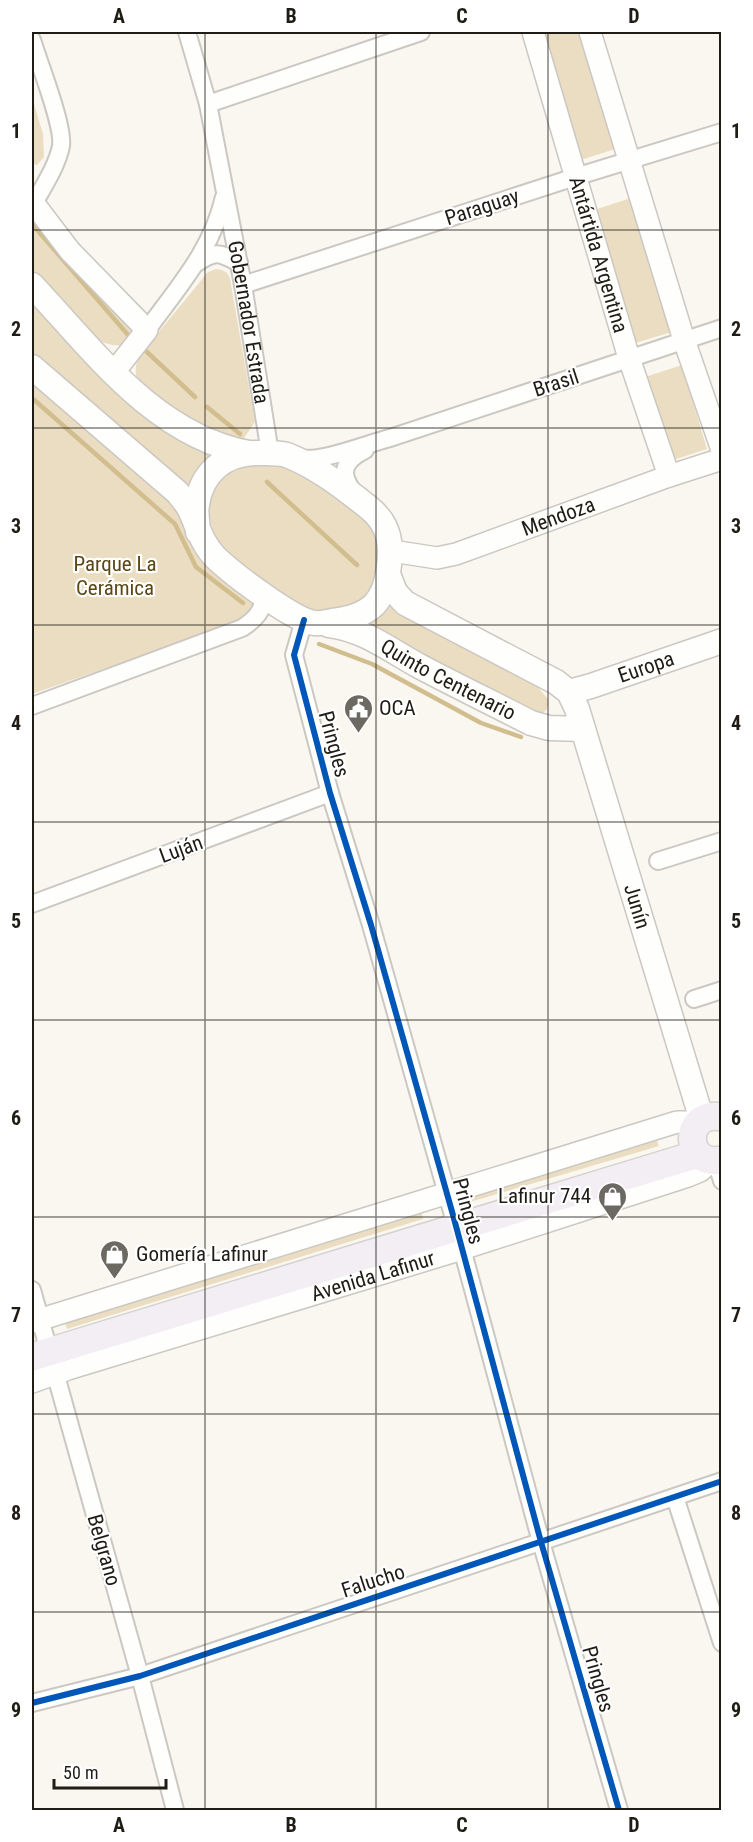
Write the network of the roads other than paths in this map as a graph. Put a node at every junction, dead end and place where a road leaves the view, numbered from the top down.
1 (187, 32) edge
2 (421, 32) edge
3 (533, 32) edge
4 (590, 32) edge
5 (32, 40) edge
6 (208, 104) junction
7 (722, 132) edge
8 (629, 160) junction
9 (575, 177) junction
10 (225, 190) junction
11 (32, 203) edge
12 (197, 263) junction
13 (239, 263) junction
14 (32, 285) edge
15 (243, 285) junction
16 (722, 328) edge
17 (147, 330) junction
18 (684, 340) junction
19 (629, 358) junction
20 (32, 367) edge
21 (114, 372) junction
22 (390, 438) junction
23 (722, 450) edge
24 (269, 454) junction
25 (722, 459) edge
26 (669, 476) junction
27 (374, 512) junction
28 (198, 532) junction
29 (390, 563) junction
30 (265, 596) junction
31 (309, 622) junction
32 (722, 641) edge
33 (569, 692) junction
34 (32, 706) edge
35 (582, 729) junction
36 (330, 793) junction
37 (722, 841) edge
38 (658, 861) dead end
39 (32, 904) edge
40 (722, 990) edge
41 (694, 999) dead end
42 (709, 1146) edge
43 (454, 1222) junction
44 (32, 1290) edge
45 (40, 1344) edge
46 (32, 1382) edge
47 (722, 1481) edge
48 (675, 1497) junction
49 (541, 1542) junction
50 (722, 1643) edge
51 (140, 1676) junction
52 (32, 1703) edge
53 (175, 1810) edge
54 (619, 1810) edge

1 - 6 street, Gobernador Estrada
2 - 6 street
3 - 9 street, Antártida Argentina
4 - 8 street
5 - 11 street
6 - 10 street, Gobernador Estrada
7 - 8 street, Paraguay
8 - 9 street, Paraguay
8 - 18 street
9 - 15 street, Paraguay
9 - 19 street, Antártida Argentina
10 - 12 street, Gobernador Estrada
10 - 13 street, Gobernador Estrada
11 - 17 street
12 - 13 street
12 - 17 street, Gobernador Estrada
13 - 15 street, Gobernador Estrada
14 - 21 main road
15 - 24 street, Gobernador Estrada
16 - 18 street, Brasil
17 - 21 street, Gobernador Estrada
18 - 19 street, Brasil
18 - 23 street
19 - 22 street, Brasil
19 - 26 street, Antártida Argentina
20 - 28 main road
21 - 24 main road
22 - 24 street, Brasil
22 - 27 street, Brasil
24 - 27 main road
24 - 28 main road
25 - 26 street, Mendoza
26 - 29 street, Mendoza
27 - 29 main road
28 - 30 main road
29 - 31 main road
29 - 33 main road
30 - 31 main road
30 - 34 street
31 - 35 main road, Quinto Centenario
31 - 36 street, Pringles
32 - 33 main road, Europa
33 - 35 main road, Junín
35 - 42 main road, Junín
36 - 39 street, Luján
36 - 43 street, Pringles
37 - 38 street
40 - 41 street
42 - 43 main road, Avenida Lafinur
42 - 43 street, Avenida Lafinur
43 - 45 main road, Avenida Lafinur
43 - 49 street, Pringles
44 - 45 street, Belgrano
45 - 46 street, Avenida Lafinur
45 - 51 street, Belgrano
47 - 48 street, Falucho
48 - 49 street, Falucho
48 - 50 street
49 - 51 street, Falucho
49 - 54 street, Pringles
51 - 52 street, Falucho
51 - 53 street, Belgrano

